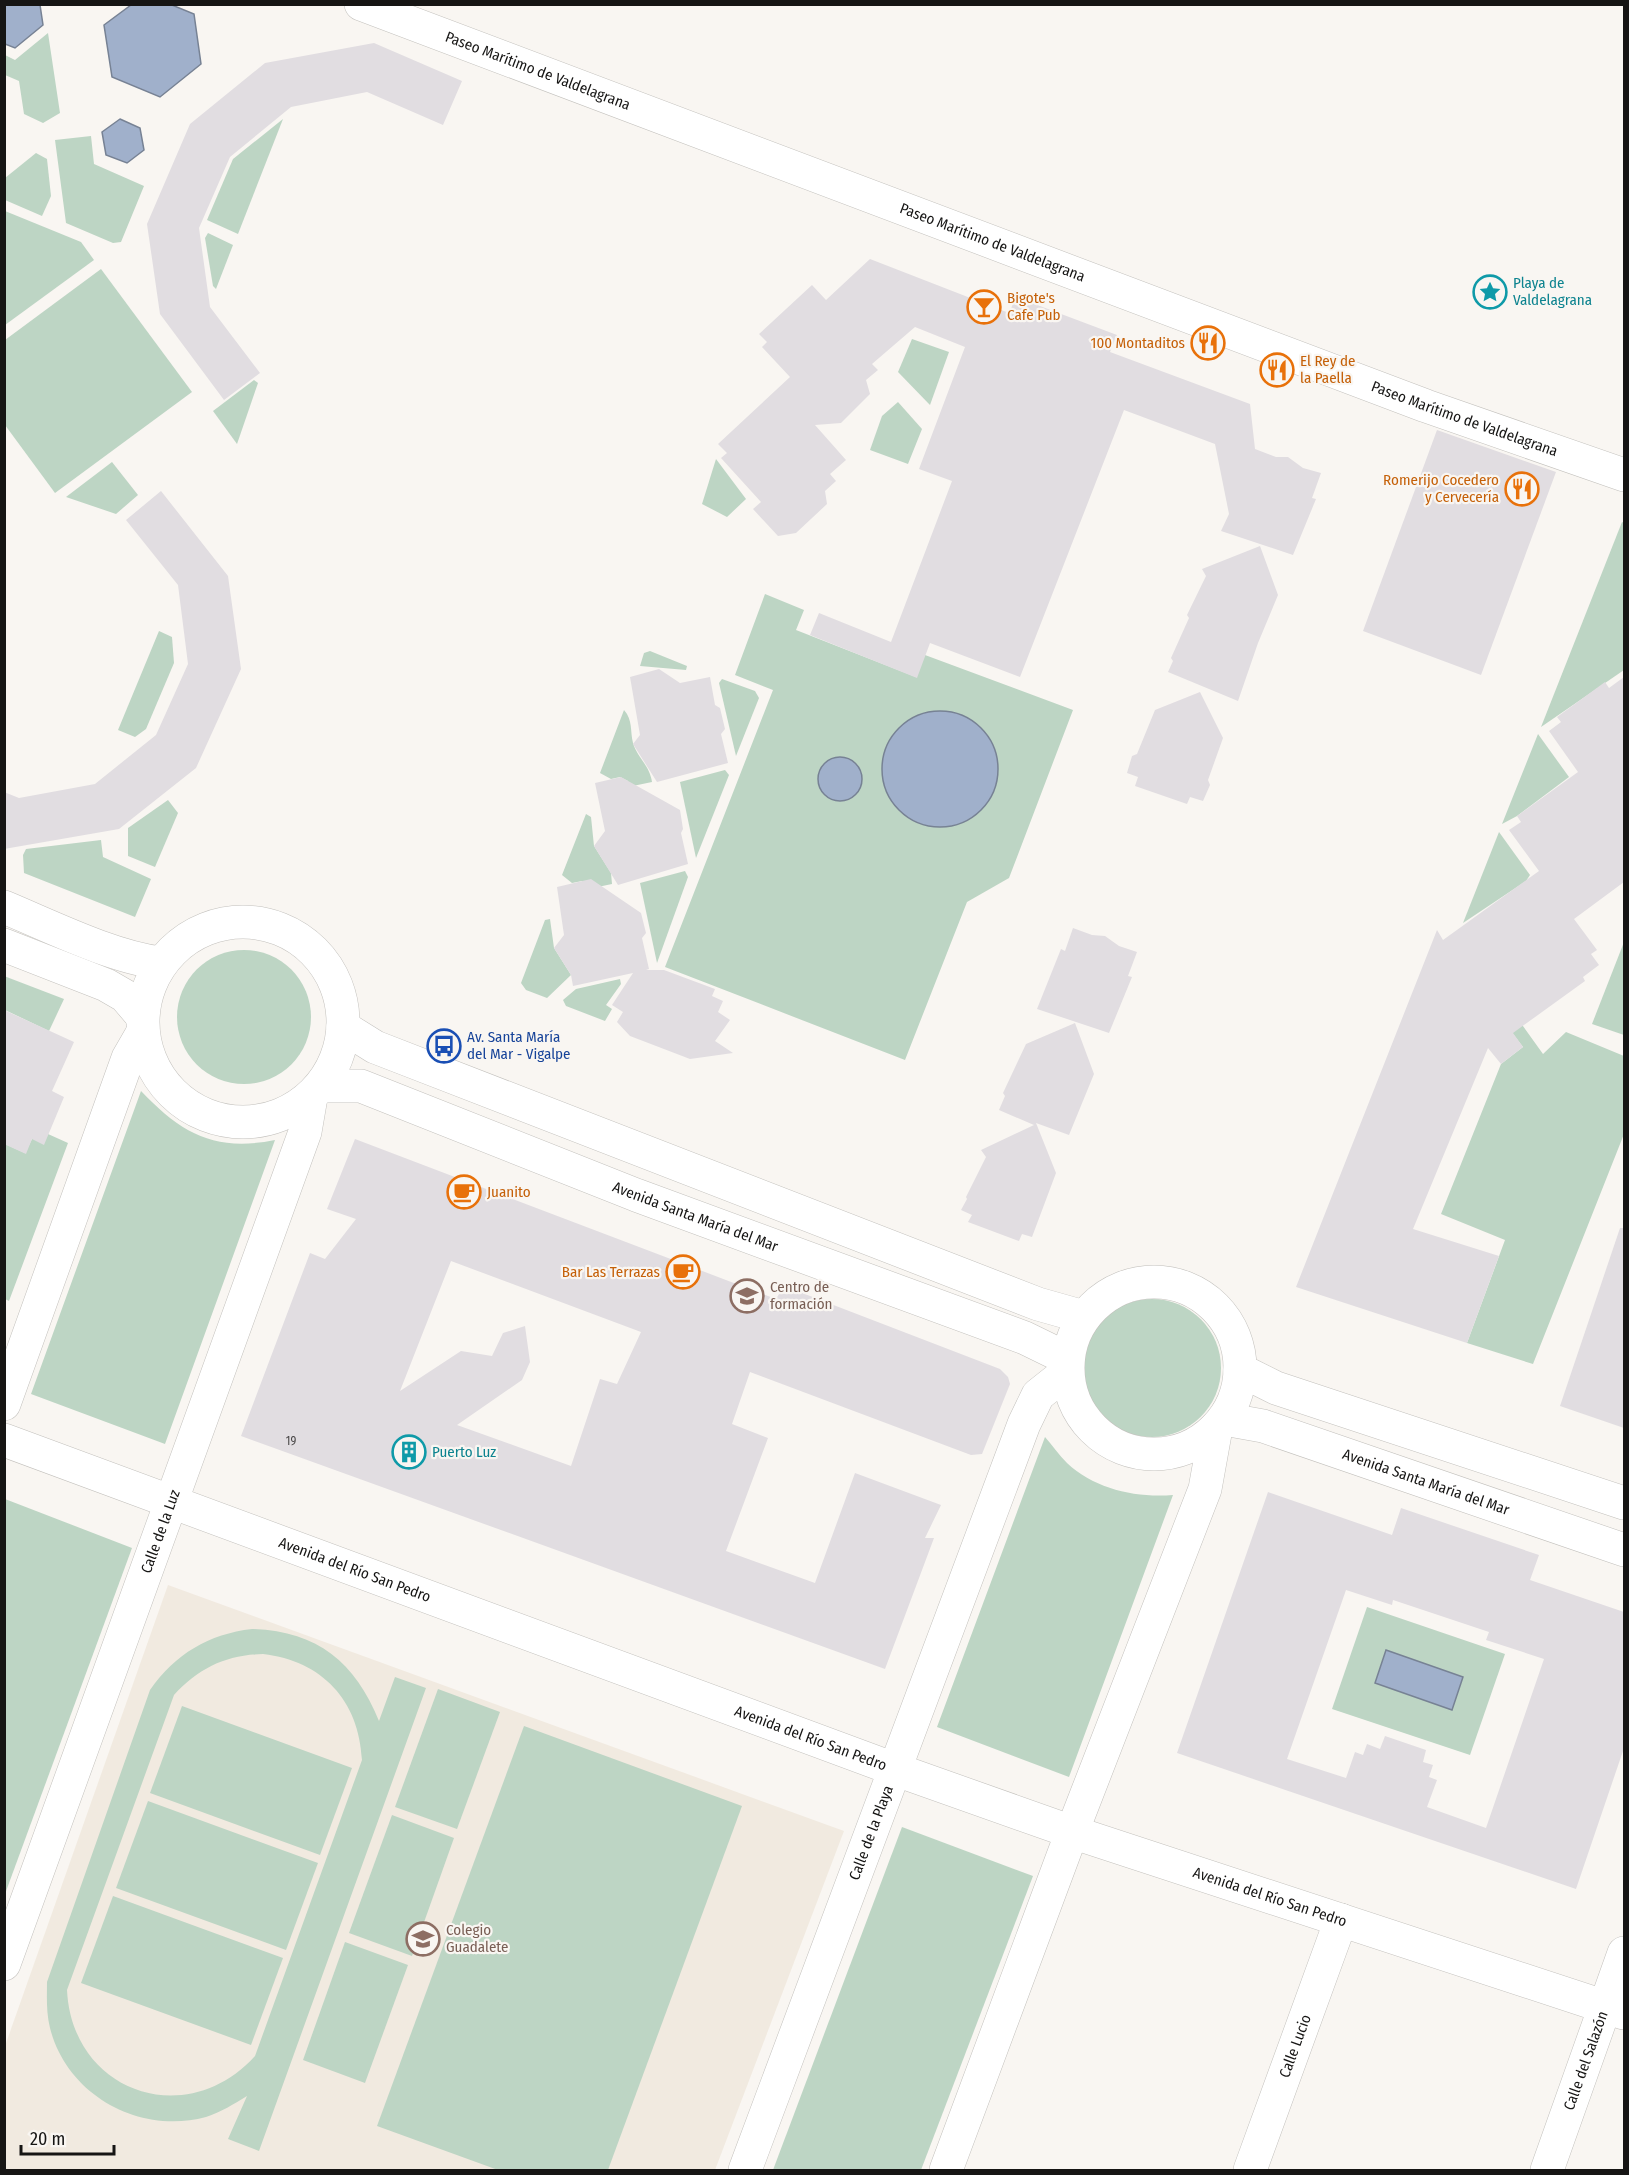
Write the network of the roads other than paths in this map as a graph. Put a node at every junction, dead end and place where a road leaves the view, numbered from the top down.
1 (362, 4) edge
2 (418, 4) edge
3 (1624, 456) edge
4 (1624, 474) edge
5 (4, 908) edge
6 (4, 945) edge
7 (161, 963) junction
8 (143, 1024) junction
9 (344, 1027) junction
10 (316, 1091) junction
11 (1084, 1317) junction
12 (1068, 1366) junction
13 (1240, 1370) junction
14 (4, 1404) edge
15 (1220, 1423) junction
16 (4, 1440) edge
17 (171, 1501) junction
18 (1624, 1503) edge
19 (1624, 1550) edge
20 (894, 1769) junction
21 (1072, 1832) junction
22 (1341, 1920) junction
23 (1624, 1953) edge
24 (4, 1964) edge
25 (1615, 2010) edge
26 (745, 2170) edge
27 (946, 2170) edge
28 (1250, 2170) edge
29 (1547, 2170) edge

1 - 4 street, Paseo Marítimo de Valdelagrana
2 - 3 street, Paseo Marítimo de Valdelagrana
5 - 7 street
6 - 8 street
7 - 8 street
7 - 9 street
8 - 10 street
8 - 14 street
9 - 10 street
9 - 11 street
10 - 12 street, Avenida Santa María del Mar
10 - 17 street, Calle de la Luz
11 - 12 street
11 - 13 street
12 - 15 street
12 - 20 street, Calle de la Playa
13 - 15 street
13 - 18 street
15 - 19 street, Avenida Santa María del Mar
15 - 21 street
16 - 17 street, Avenida del Río San Pedro
17 - 20 street, Avenida del Río San Pedro
17 - 24 street, Calle de la Luz
20 - 21 street, Avenida del Río San Pedro
20 - 26 street, Calle de la Playa
21 - 22 street, Avenida del Río San Pedro
21 - 27 street
22 - 25 street, Avenida del Río San Pedro
22 - 28 street, Calle Lucio
23 - 25 street, Calle del Salazón
25 - 29 street, Calle del Salazón

